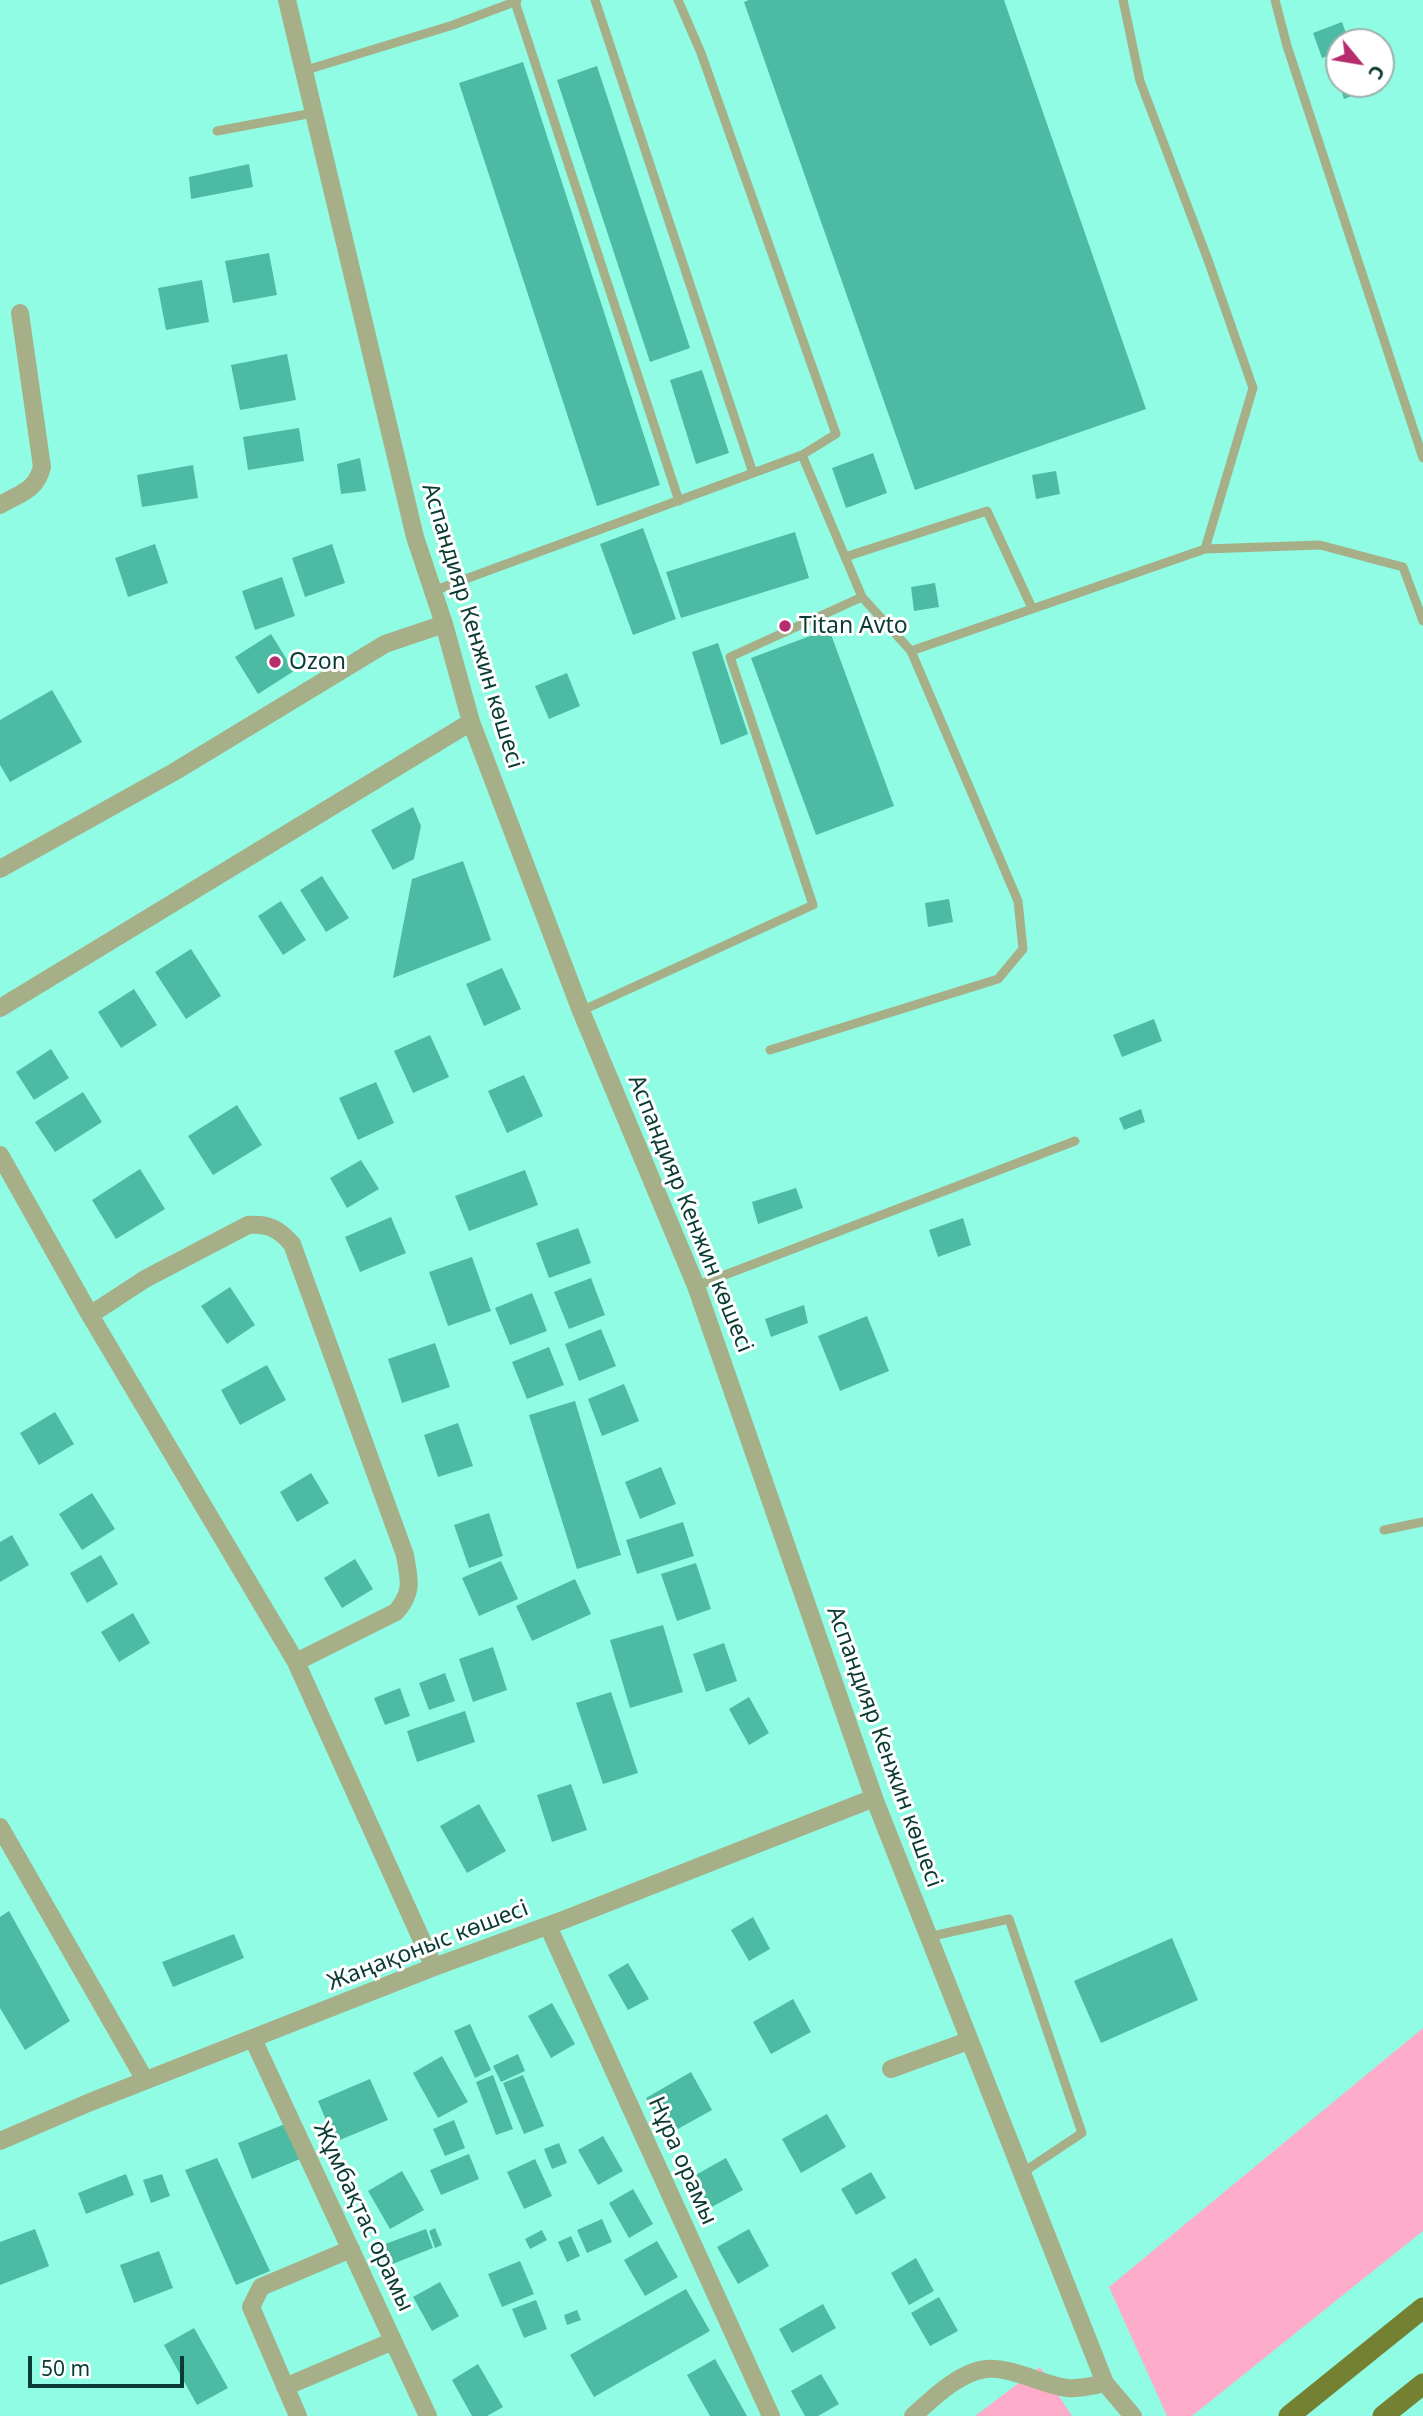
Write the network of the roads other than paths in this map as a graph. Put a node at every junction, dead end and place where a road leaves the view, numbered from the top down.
1 (287, 0) edge
2 (595, 0) edge
3 (678, 0) edge
4 (1123, 0) edge
5 (1275, 0) edge
6 (517, 1) edge
7 (303, 71) junction
8 (313, 113) junction
9 (217, 131) dead end
10 (20, 313) dead end
11 (802, 455) junction
12 (1423, 458) edge
13 (753, 473) junction
14 (679, 501) junction
15 (0, 505) edge
16 (1205, 549) junction
17 (845, 556) junction
18 (433, 591) junction
19 (862, 597) junction
20 (1031, 608) junction
21 (1423, 621) edge
22 (444, 624) junction
23 (911, 651) junction
24 (471, 722) junction
25 (0, 869) edge
26 (0, 1008) edge
27 (581, 1011) junction
28 (771, 1049) dead end
29 (1075, 1141) dead end
30 (0, 1155) edge
31 (696, 1286) junction
32 (90, 1315) junction
33 (1423, 1522) edge
34 (1384, 1530) dead end
35 (296, 1662) junction
36 (874, 1798) junction
37 (0, 1827) edge
38 (548, 1926) junction
39 (927, 1937) junction
40 (434, 1967) junction
41 (253, 2039) junction
42 (968, 2042) junction
43 (891, 2069) dead end
44 (145, 2080) junction
45 (0, 2141) edge
46 (1021, 2174) junction
47 (351, 2249) junction
48 (1423, 2308) edge
49 (393, 2341) junction
50 (1105, 2383) junction
51 (1423, 2384) edge
52 (285, 2386) junction
53 (298, 2416) edge
54 (428, 2416) edge
55 (771, 2416) edge
56 (913, 2416) edge
57 (1133, 2416) edge
58 (1289, 2416) edge
59 (1383, 2416) edge

1 - 7 street, Аспандияр Кенжин көшесі
2 - 13 lane
3 - 11 lane
4 - 16 lane
5 - 12 lane
6 - 7 lane
6 - 14 lane
7 - 8 street, Аспандияр Кенжин көшесі
8 - 9 lane
8 - 18 street, Аспандияр Кенжин көшесі
10 - 15 street
11 - 13 lane
11 - 17 lane
13 - 14 lane
14 - 18 lane
16 - 20 lane
16 - 21 lane
17 - 19 lane
17 - 20 lane
18 - 22 street, Аспандияр Кенжин көшесі
19 - 23 lane
19 - 27 lane
20 - 23 lane
22 - 24 street, Аспандияр Кенжин көшесі
22 - 25 street
23 - 28 lane
24 - 26 street
24 - 27 street, Аспандияр Кенжин көшесі
27 - 31 street, Аспандияр Кенжин көшесі
29 - 31 lane
30 - 32 street
31 - 36 street, Аспандияр Кенжин көшесі
32 - 35 street
32 - 35 street
33 - 34 lane
35 - 40 street
36 - 38 street, Жаңақоныс көшесі
36 - 39 street, Аспандияр Кенжин көшесі
37 - 44 street
38 - 40 street, Жаңақоныс көшесі
38 - 55 street, Нұра орамы
39 - 42 street, Аспандияр Кенжин көшесі
39 - 46 lane
40 - 41 street, Жаңақоныс көшесі
41 - 44 street, Жаңақоныс көшесі
41 - 47 street, Жұмбақтас орамы
42 - 43 street
42 - 46 street, Аспандияр Кенжин көшесі
44 - 45 street, Жаңақоныс көшесі
46 - 50 street, Аспандияр Кенжин көшесі
47 - 49 street, Жұмбақтас орамы
47 - 52 street
48 - 58 main road
49 - 52 street
49 - 54 street, Жұмбақтас орамы
50 - 56 street
50 - 57 street, Аспандияр Кенжин көшесі
51 - 59 main road
52 - 53 street

